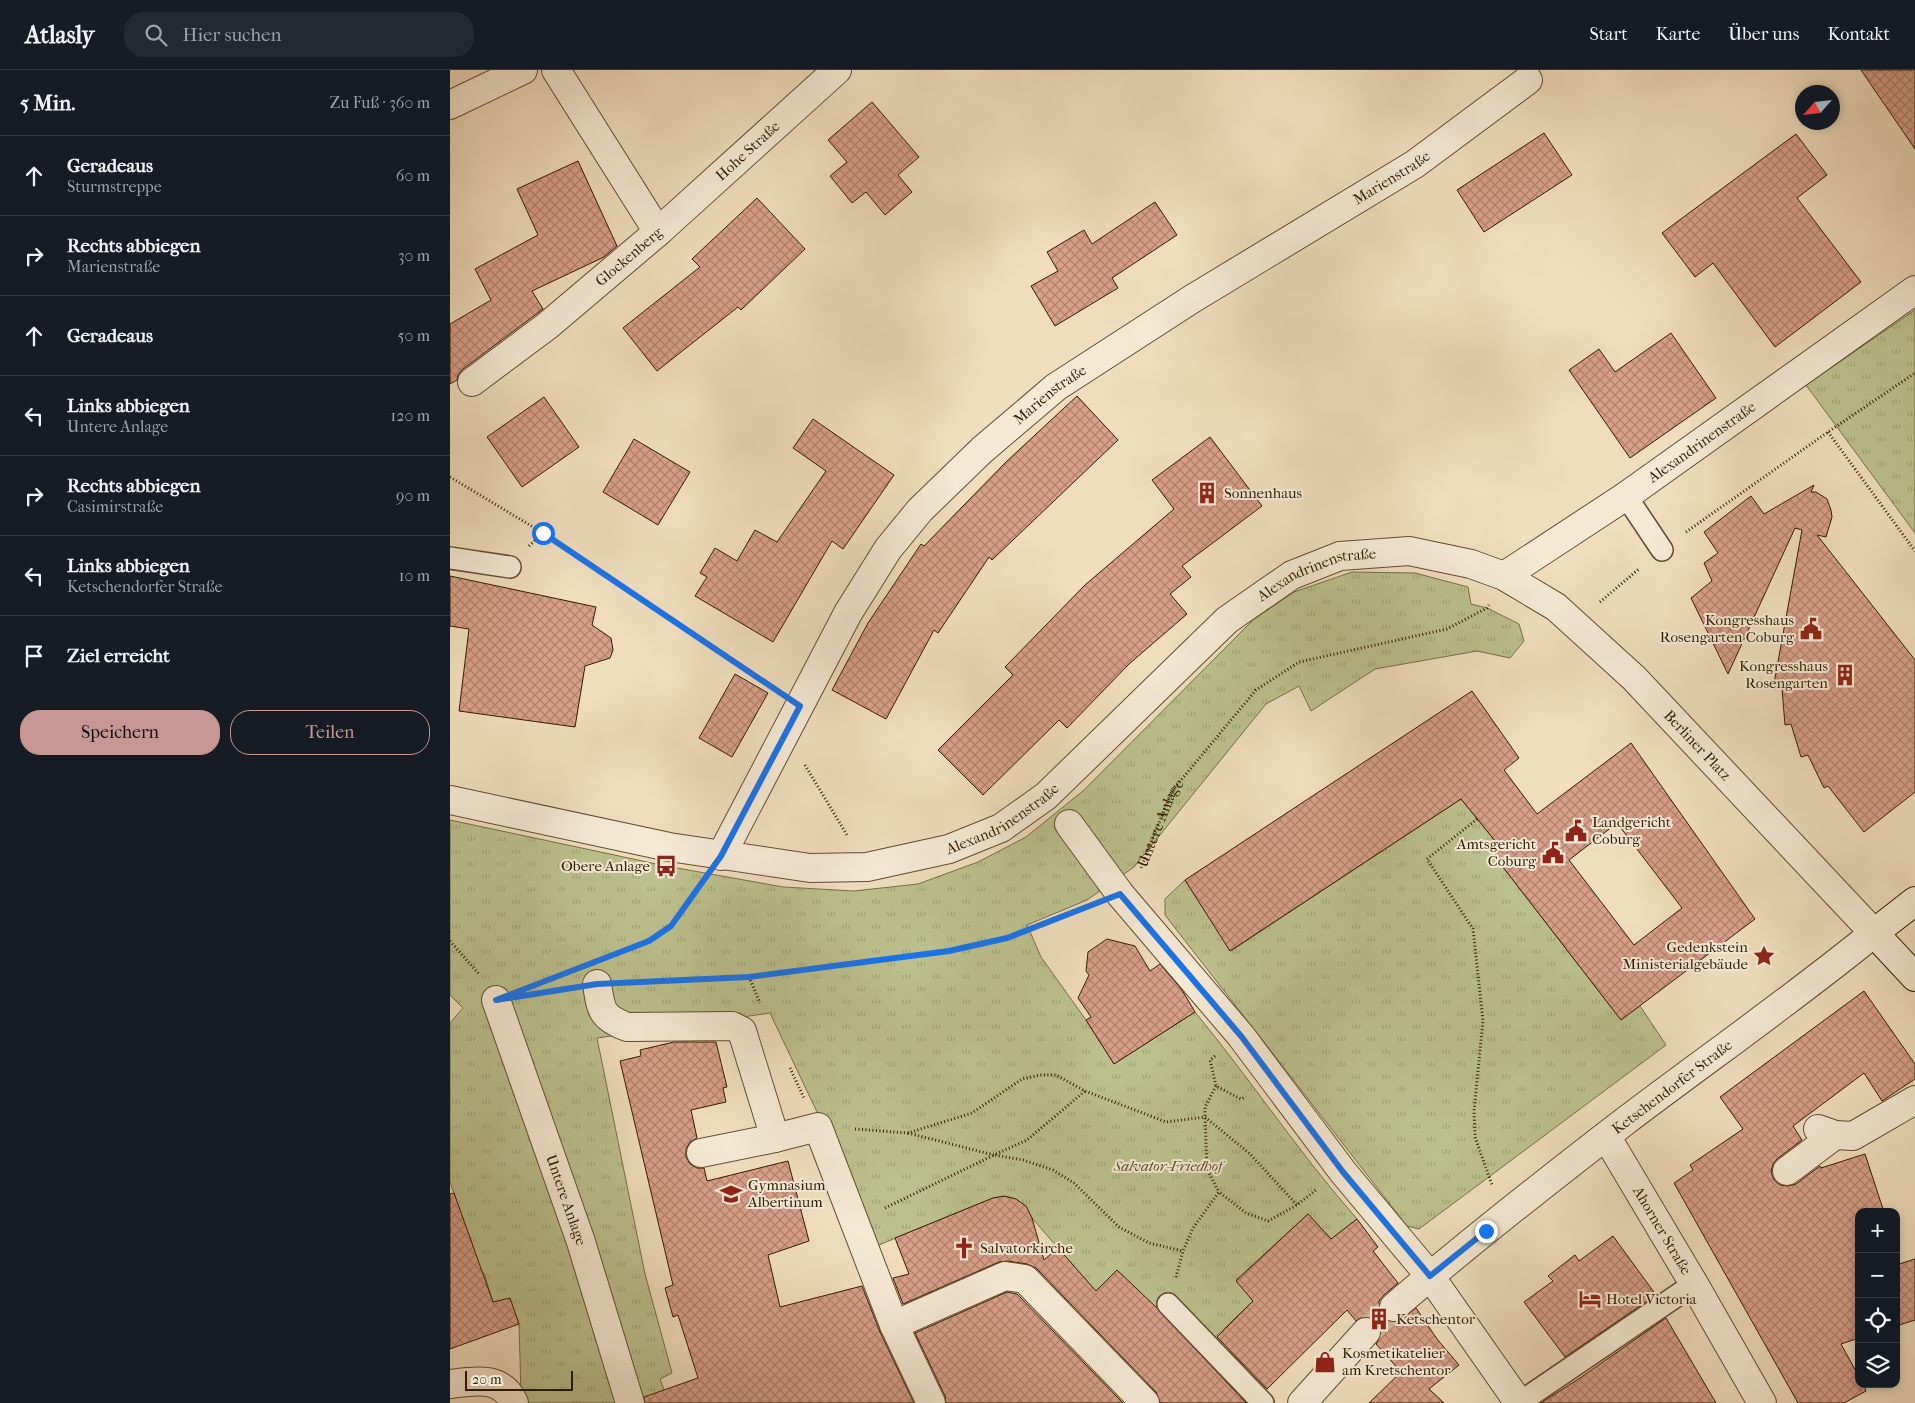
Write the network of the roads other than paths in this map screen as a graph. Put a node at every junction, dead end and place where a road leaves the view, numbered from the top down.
1 (523, 70) edge
2 (556, 70) edge
3 (837, 70) edge
4 (1528, 80) dead end
5 (450, 105) edge
6 (658, 232) junction
7 (1915, 290) edge
8 (472, 382) dead end
9 (1626, 496) junction
10 (1662, 550) road end
11 (450, 558) edge
12 (510, 567) dead end
13 (1504, 576) junction
14 (450, 800) edge
15 (1069, 824) dead end
16 (721, 856) junction
17 (1915, 901) edge
18 (1874, 933) junction
19 (587, 976) road end
20 (1915, 977) edge
21 (496, 1000) road end
22 (1915, 1100) edge
23 (1606, 1136) junction
24 (775, 1138) junction
25 (701, 1153) dead end
26 (1787, 1171) dead end
27 (1430, 1276) junction
28 (1694, 1284) junction
29 (1168, 1304) road end
30 (1394, 1307) tunnel mouth
31 (894, 1325) junction
32 (1366, 1332) tunnel mouth
33 (450, 1384) edge
34 (506, 1394) edge
35 (630, 1403) edge
36 (931, 1403) edge
37 (1145, 1403) edge
38 (1263, 1403) edge
39 (1302, 1403) edge
40 (1519, 1403) edge
41 (1762, 1403) edge

1 - 5 street
2 - 6 street, Glockenberg
3 - 6 street, Hohe Straße
4 - 16 street, Marienstraße
6 - 8 street, Glockenberg
7 - 9 street, Alexandrinenstraße
9 - 10 lane
9 - 13 street, Alexandrinenstraße
11 - 12 lane
13 - 16 street, Alexandrinenstraße
13 - 18 street, Berliner Platz
14 - 16 street
15 - 27 street
17 - 18 street, Ketschendorfer Straße
18 - 20 street, Berliner Platz
18 - 23 street, Ketschendorfer Straße
19 - 24 street
21 - 35 street, Untere Anlage
22 - 26 street
23 - 27 street, Ketschendorfer Straße
23 - 28 street, Ahorner Straße
24 - 25 street
24 - 31 street
27 - 30 street, Ketschendorfer Straße
27 - 40 street
28 - 40 lane
28 - 41 street, Ahorner Straße
29 - 38 lane
31 - 36 street
31 - 37 street
32 - 39 street
33 - 34 street

